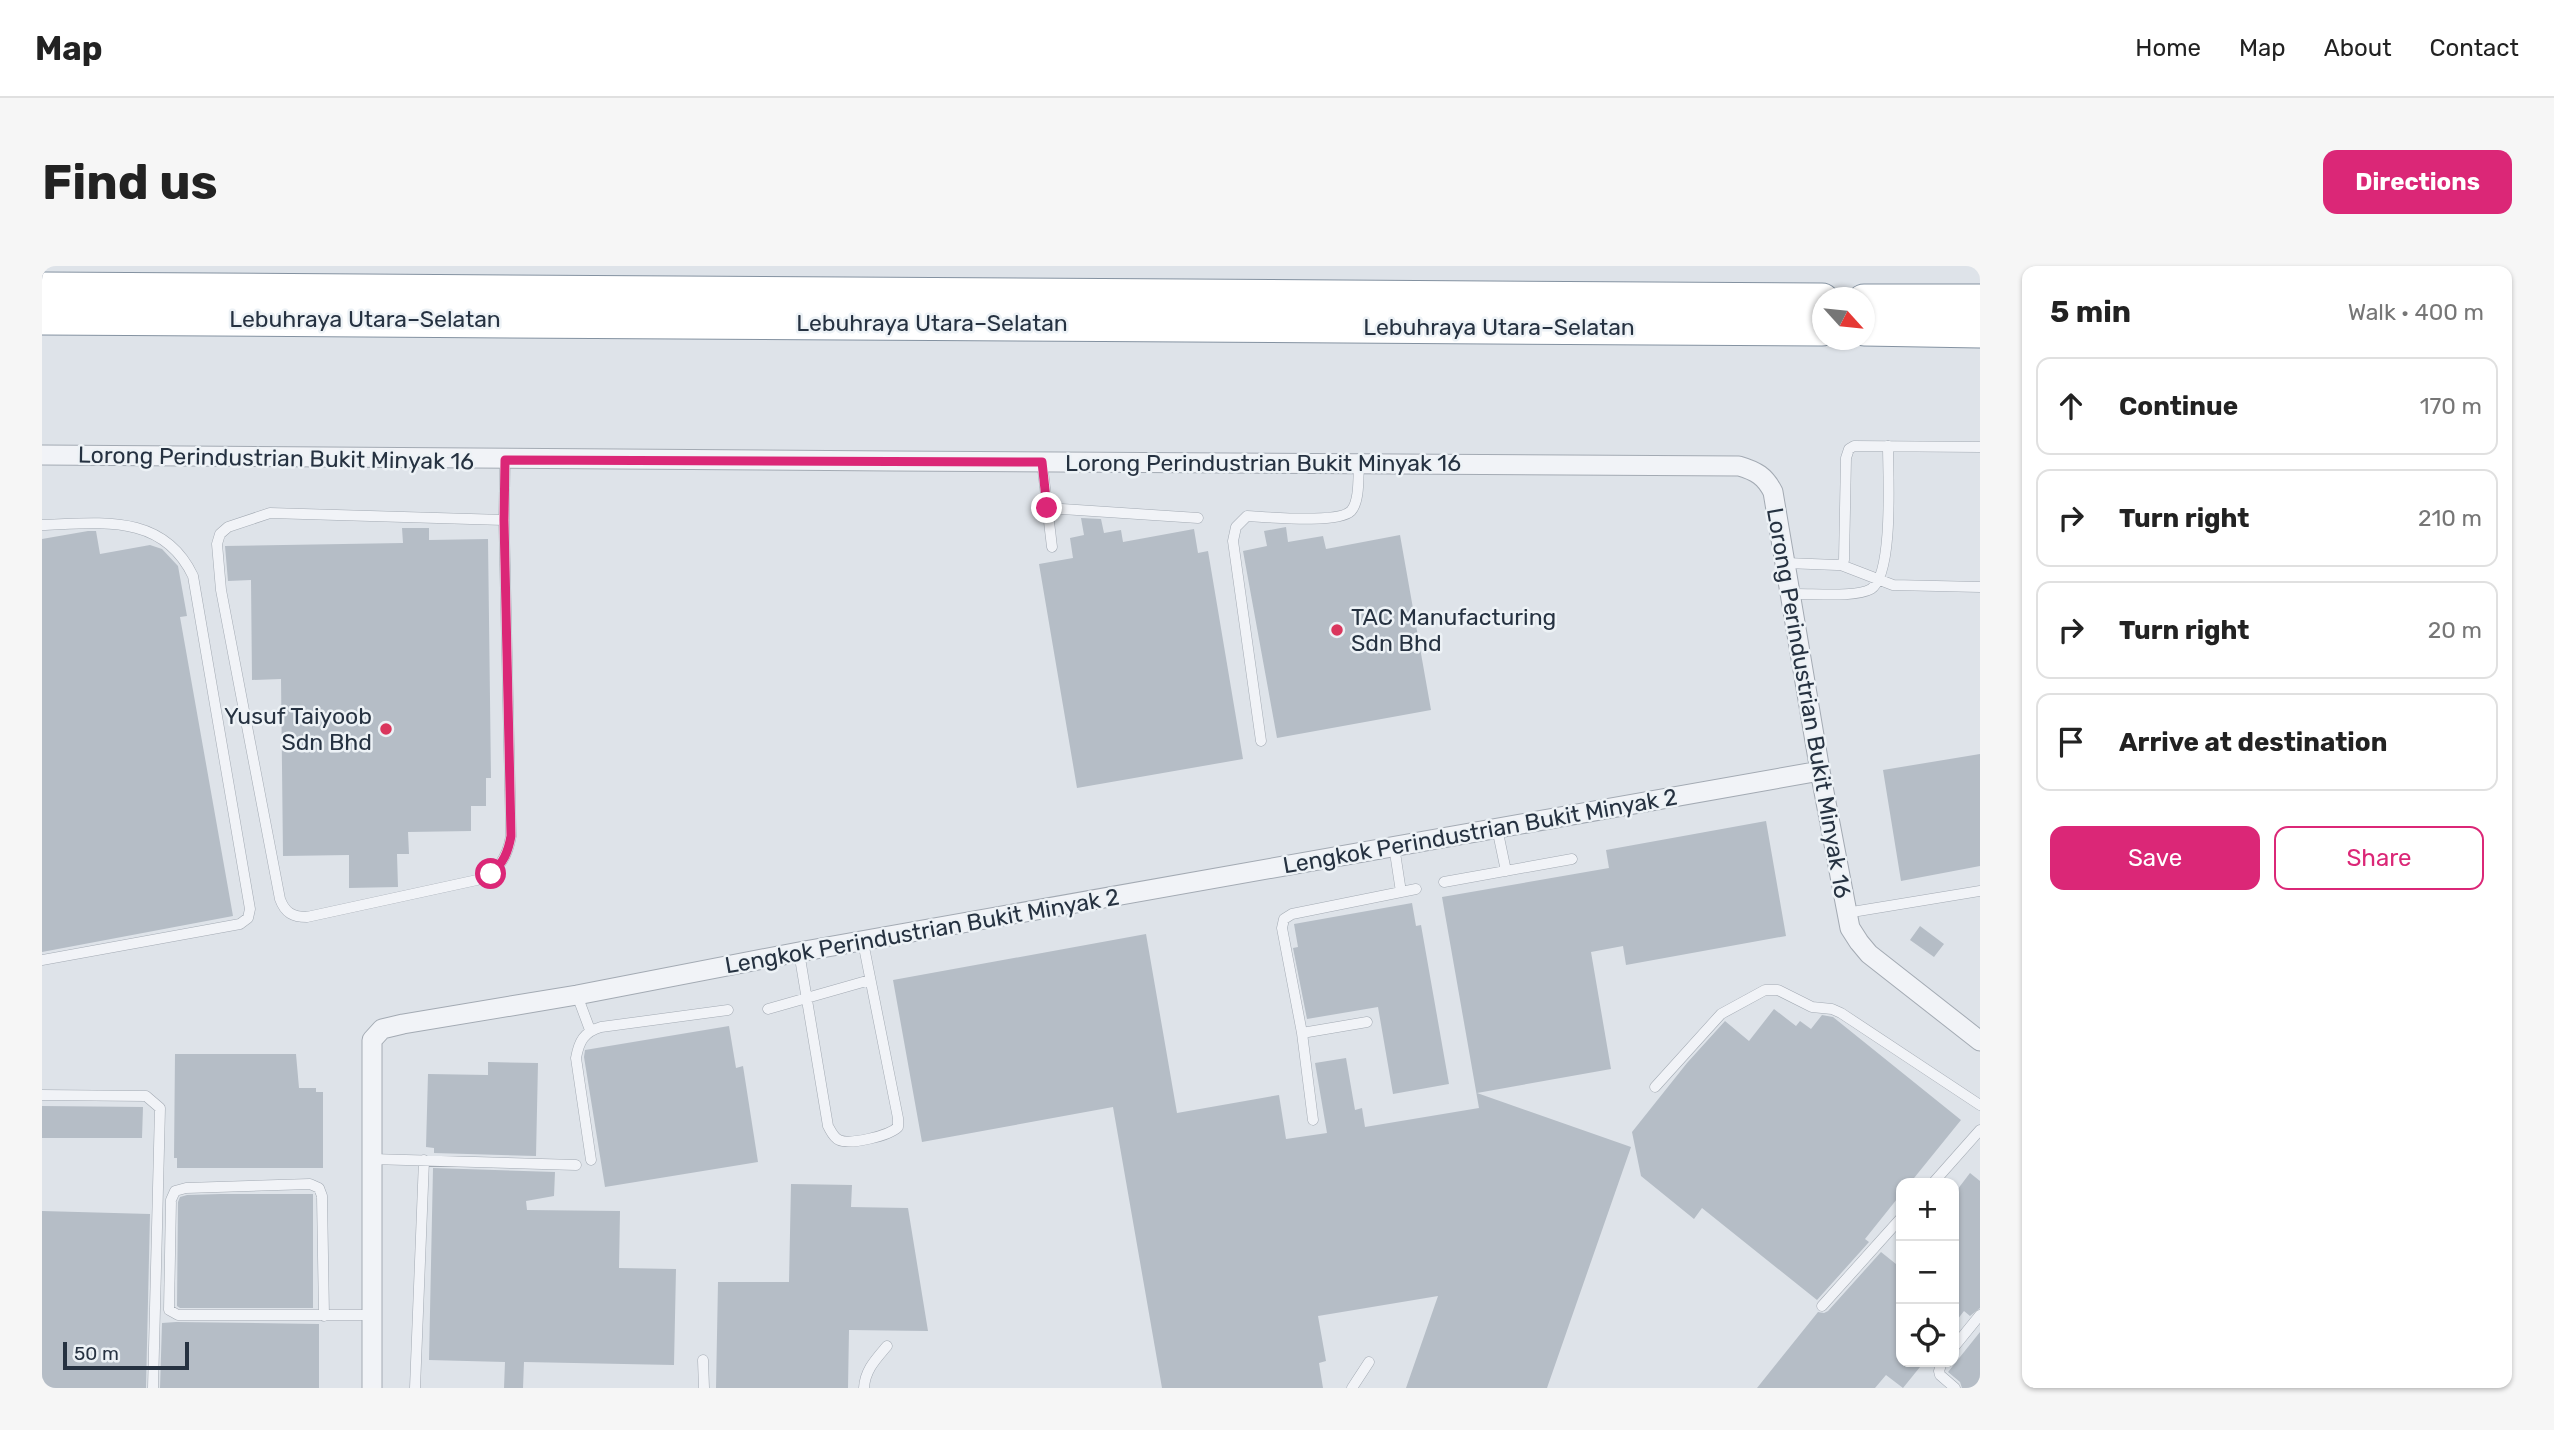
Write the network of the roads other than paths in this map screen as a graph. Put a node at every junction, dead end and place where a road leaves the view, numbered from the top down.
1 (42, 290) edge
2 (1812, 302) edge
3 (1875, 302) edge
4 (1980, 302) edge
5 (42, 317) edge
6 (1812, 328) edge
7 (1875, 328) edge
8 (1980, 330) edge
9 (1888, 446) junction
10 (1980, 447) edge
11 (42, 455) edge
12 (505, 460) junction
13 (1042, 462) junction
14 (1359, 463) junction
15 (1047, 508) junction
16 (1198, 518) dead end
17 (504, 520) junction
18 (42, 524) edge
19 (1052, 547) dead end
20 (1786, 563) junction
21 (1841, 565) junction
22 (1881, 580) junction
23 (1980, 587) edge
24 (1790, 594) junction
25 (1261, 741) dead end
26 (1820, 771) junction
27 (1497, 828) junction
28 (1394, 845) junction
29 (1572, 859) dead end
30 (1506, 871) junction
31 (1444, 882) dead end
32 (1416, 889) dead end
33 (1980, 891) edge
34 (1401, 892) junction
35 (1846, 913) junction
36 (863, 942) junction
37 (799, 952) junction
38 (42, 960) edge
39 (870, 980) junction
40 (577, 996) junction
41 (807, 998) junction
42 (768, 1009) dead end
43 (728, 1010) dead end
44 (1367, 1022) dead end
45 (590, 1030) junction
46 (1302, 1033) junction
47 (1980, 1041) edge
48 (1655, 1087) dead end
49 (42, 1095) edge
50 (1980, 1105) edge
51 (1313, 1120) dead end
52 (1980, 1130) edge
53 (370, 1159) junction
54 (424, 1160) junction
55 (591, 1160) dead end
56 (576, 1165) dead end
57 (1937, 1178) edge
58 (1896, 1224) edge
59 (1822, 1306) dead end
60 (371, 1315) junction
61 (1980, 1315) edge
62 (324, 1316) junction
63 (1959, 1341) edge
64 (887, 1346) dead end
65 (703, 1360) dead end
66 (1369, 1362) dead end
67 (1940, 1367) edge
68 (153, 1388) edge
69 (372, 1388) edge
70 (415, 1388) edge
71 (704, 1388) edge
72 (864, 1388) edge
73 (1352, 1388) edge
74 (1955, 1388) edge

1 - 2 highway, Lebuhraya Utara–Selatan
3 - 4 highway
5 - 6 highway, Lebuhraya Utara–Selatan
7 - 8 highway
9 - 10 lane
9 - 21 lane
9 - 22 lane
11 - 12 street, Lorong Perindustrian Bukit Minyak 16
12 - 13 street, Lorong Perindustrian Bukit Minyak 16
12 - 17 lane
13 - 14 street, Lorong Perindustrian Bukit Minyak 16
13 - 15 lane
14 - 20 street, Lorong Perindustrian Bukit Minyak 16
14 - 25 lane
15 - 16 lane
15 - 19 lane
17 - 17 lane
18 - 38 lane
20 - 21 lane
20 - 24 street, Lorong Perindustrian Bukit Minyak 16
21 - 22 lane
22 - 23 lane
22 - 24 lane
24 - 26 street, Lorong Perindustrian Bukit Minyak 16
26 - 27 street, Lengkok Perindustrian Bukit Minyak 2
26 - 35 street, Lorong Perindustrian Bukit Minyak 16
27 - 28 street, Lengkok Perindustrian Bukit Minyak 2
27 - 30 lane
28 - 34 lane
28 - 36 street, Lengkok Perindustrian Bukit Minyak 2
29 - 30 lane
30 - 31 lane
32 - 34 lane
33 - 35 lane
34 - 46 lane
35 - 47 street, Lorong Perindustrian Bukit Minyak 16
36 - 37 street, Lengkok Perindustrian Bukit Minyak 2
36 - 39 lane
37 - 40 street, Lengkok Perindustrian Bukit Minyak 2
37 - 41 lane
39 - 41 lane
39 - 41 lane
40 - 45 lane
40 - 53 street, Lengkok Perindustrian Bukit Minyak 2
41 - 42 lane
43 - 45 lane
44 - 46 lane
45 - 55 lane
46 - 51 lane
48 - 50 lane
49 - 68 lane
52 - 57 lane
53 - 54 lane
53 - 60 street, Lengkok Perindustrian Bukit Minyak 2
54 - 56 lane
54 - 70 lane
58 - 59 lane
60 - 62 lane
60 - 69 street, Lengkok Perindustrian Bukit Minyak 2
61 - 63 lane
62 - 62 lane
64 - 72 lane
65 - 71 lane
66 - 73 lane
67 - 74 lane

